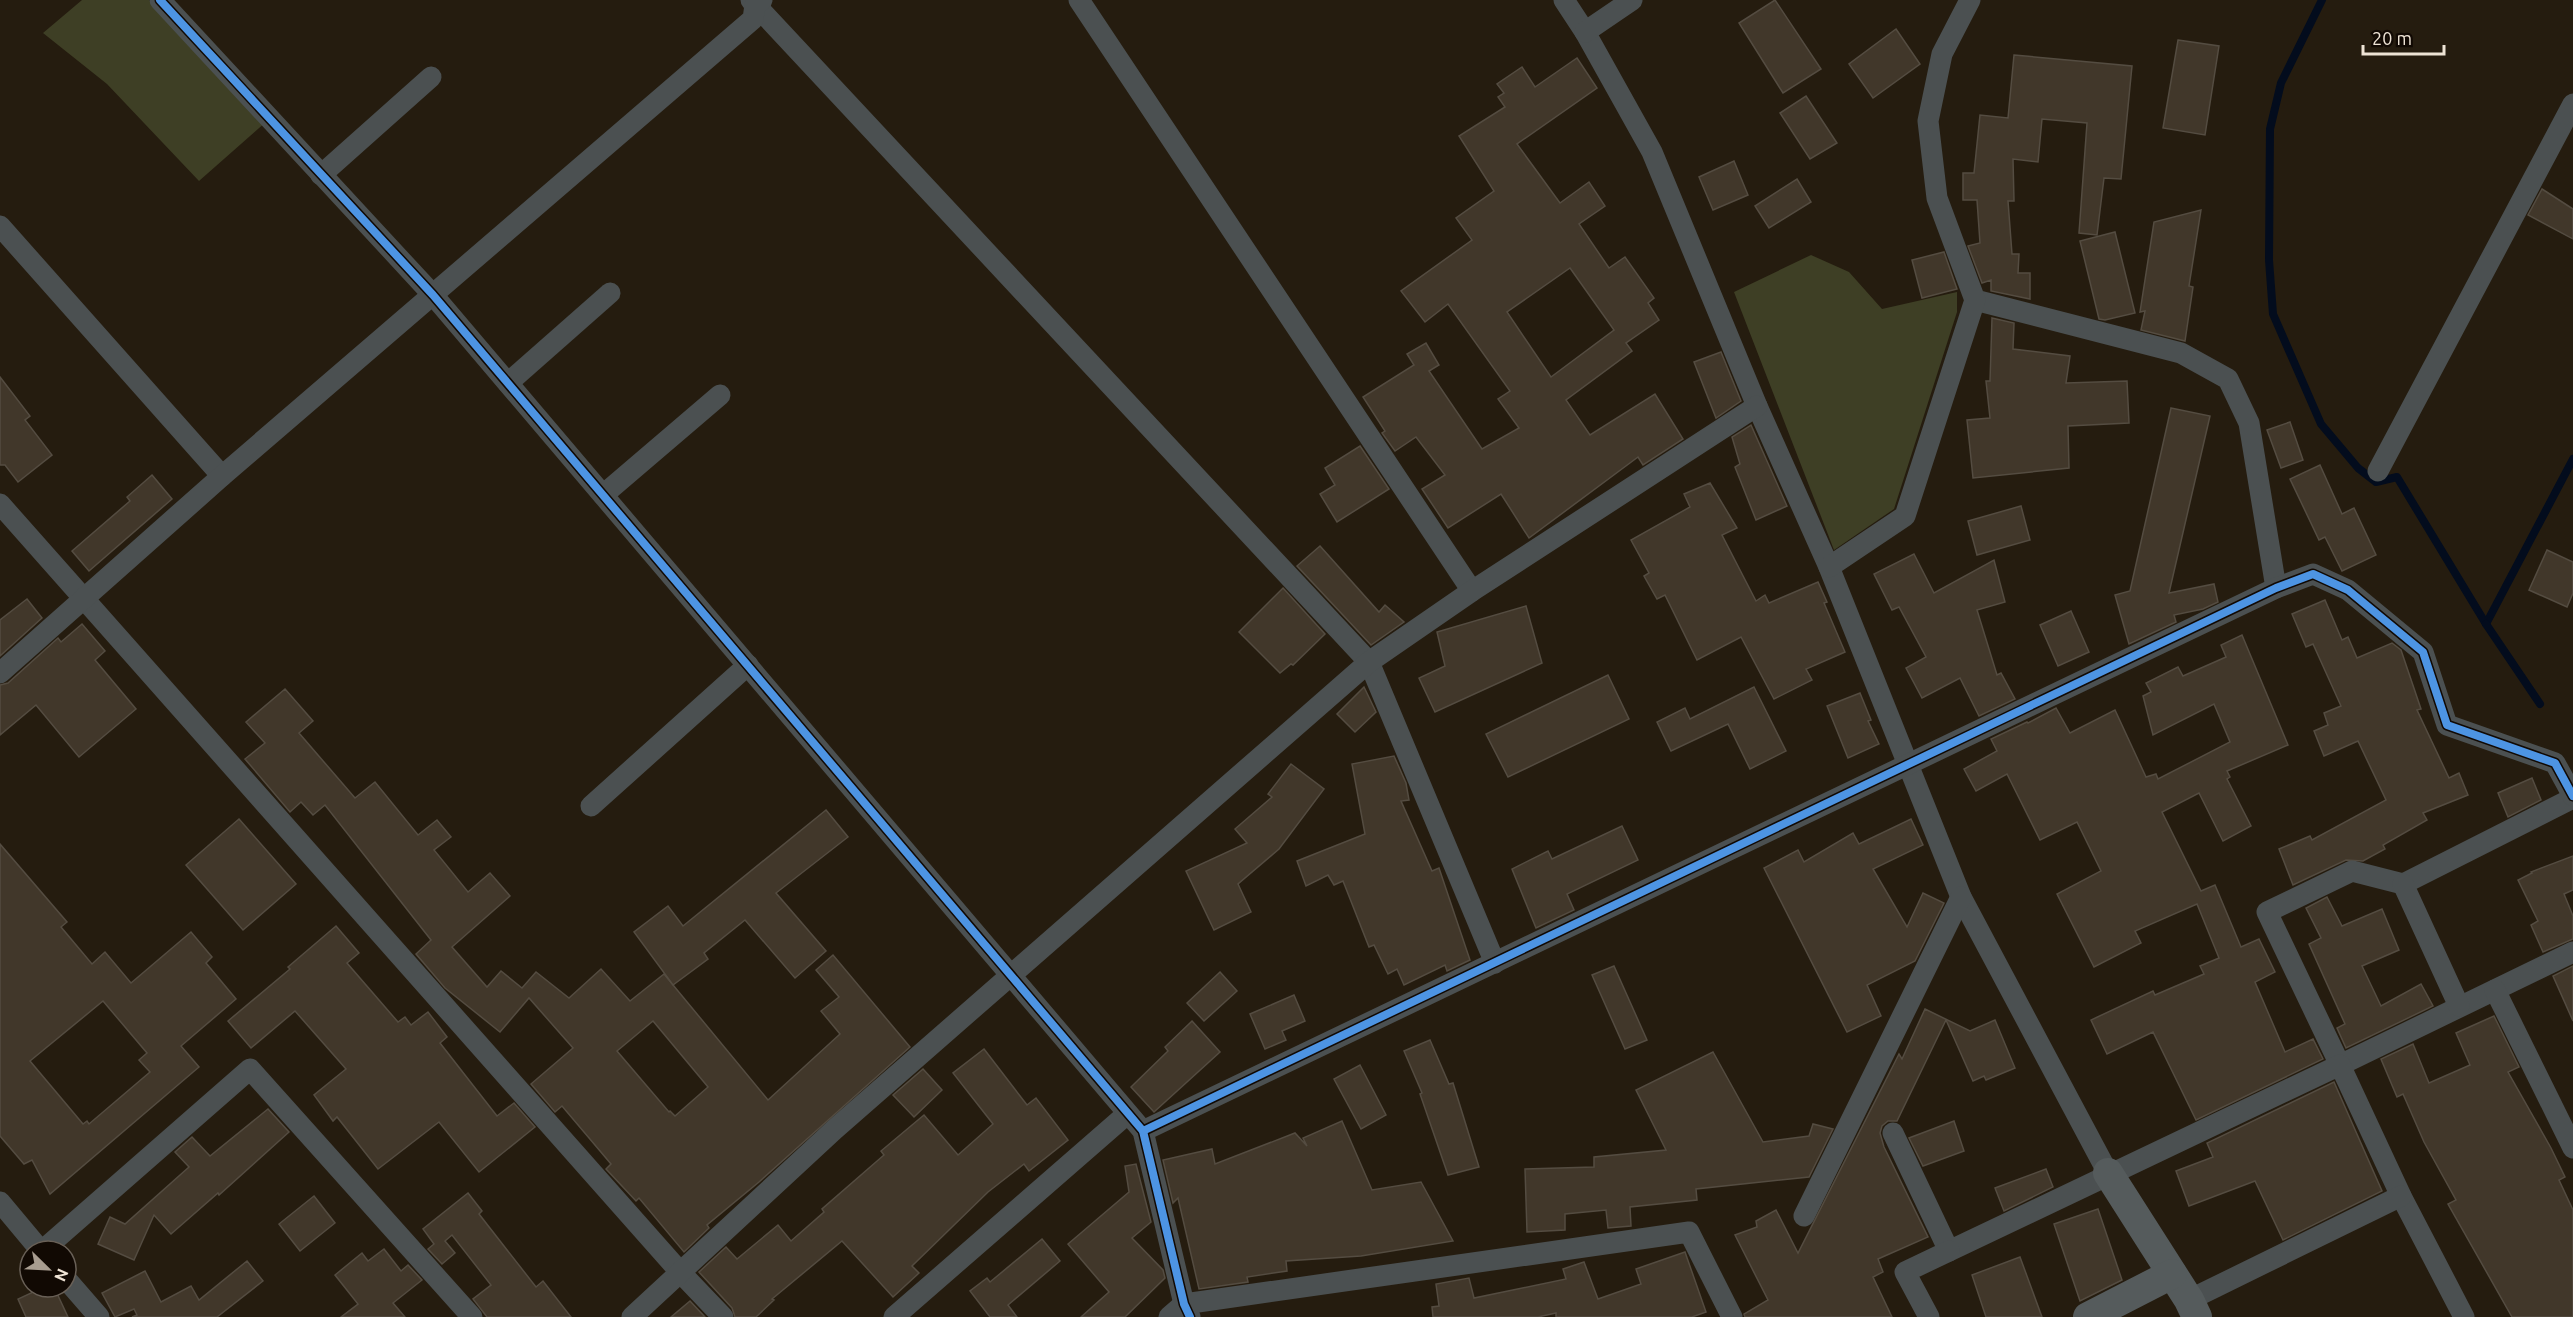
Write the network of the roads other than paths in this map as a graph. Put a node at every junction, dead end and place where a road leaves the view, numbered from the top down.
1 (160, 0) edge
2 (1079, 0) edge
3 (1564, 0) edge
4 (1632, 0) edge
5 (1970, 0) edge
6 (756, 2) edge
7 (1585, 32) junction
8 (431, 77) dead end
9 (2573, 104) edge
10 (321, 175) junction
11 (0, 226) edge
12 (610, 293) dead end
13 (433, 295) junction
14 (1976, 300) junction
15 (508, 383) junction
16 (720, 394) dead end
17 (1757, 406) junction
18 (2378, 471) dead end
19 (222, 476) junction
20 (603, 495) junction
21 (0, 504) edge
22 (1829, 567) junction
23 (2276, 588) junction
24 (1472, 591) junction
25 (85, 600) junction
26 (1369, 662) junction
27 (748, 665) junction
28 (0, 673) edge
29 (1908, 763) junction
30 (2573, 797) edge
31 (591, 806) dead end
32 (2403, 884) junction
33 (1961, 897) junction
34 (2573, 952) edge
35 (1495, 963) junction
36 (1011, 974) junction
37 (2495, 990) junction
38 (2459, 1006) junction
39 (2340, 1065) junction
40 (1126, 1114) junction
41 (1143, 1131) junction
42 (1893, 1134) dead end
43 (2573, 1148) edge
44 (2108, 1173) junction
45 (2401, 1196) junction
46 (0, 1202) edge
47 (1804, 1216) dead end
48 (31, 1239) edge
49 (55, 1239) edge
50 (1949, 1251) junction
51 (681, 1273) junction
52 (2172, 1274) junction
53 (78, 1293) edge
54 (2193, 1308) edge
55 (1181, 1313) edge
56 (99, 1317) edge
57 (472, 1317) edge
58 (632, 1317) edge
59 (723, 1317) edge
60 (894, 1317) edge
61 (1732, 1317) edge
62 (1929, 1317) edge
63 (2088, 1317) edge
64 (2464, 1317) edge

1 - 10 street
2 - 24 street
3 - 7 street
4 - 7 street
5 - 14 street
6 - 13 street
6 - 26 street
7 - 17 street
8 - 10 street
9 - 18 street
10 - 13 street
11 - 19 street
12 - 15 street
13 - 15 street
13 - 19 street
14 - 22 street
14 - 23 street
15 - 20 street
16 - 20 street
17 - 22 street
17 - 24 street
19 - 25 street
20 - 27 street
21 - 25 street
22 - 29 street
23 - 29 street
23 - 30 street
24 - 26 street
25 - 28 street
25 - 51 street
26 - 35 street
26 - 36 street
27 - 31 street
27 - 36 street
29 - 33 street
29 - 35 street
30 - 32 street
32 - 38 street
32 - 39 street
33 - 44 street
33 - 47 street
34 - 37 street
35 - 41 street
36 - 40 street
36 - 51 street
37 - 38 street
37 - 43 street
38 - 39 street
39 - 44 street
39 - 45 street
40 - 41 street
40 - 60 street
41 - 55 street
42 - 50 street
44 - 50 street
44 - 52 street
45 - 54 street
45 - 64 street
46 - 48 street
49 - 57 street
50 - 62 street
51 - 58 street
51 - 59 street
52 - 54 street
52 - 63 street
53 - 56 street
55 - 61 street

